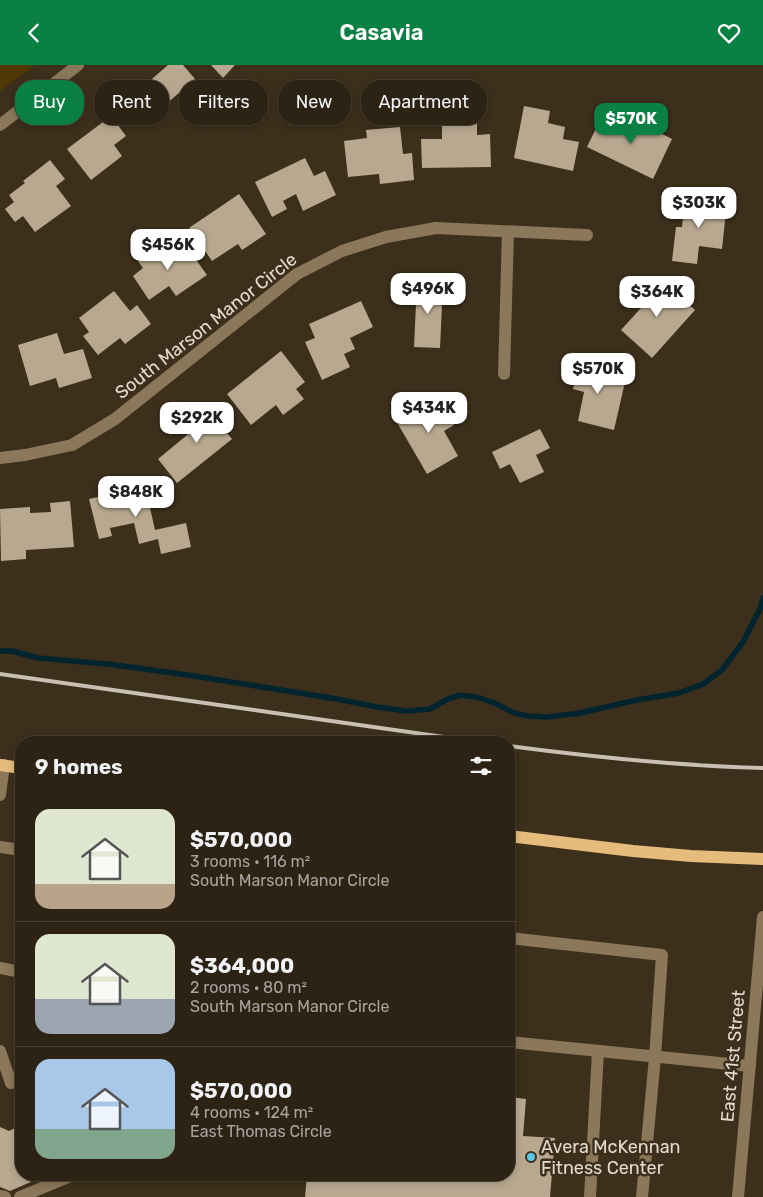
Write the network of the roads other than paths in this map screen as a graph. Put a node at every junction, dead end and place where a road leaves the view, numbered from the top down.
1 (78, 65) edge
2 (0, 125) edge
3 (508, 232) junction
4 (587, 235) dead end
5 (504, 374) dead end
6 (0, 458) edge
7 (2, 765) edge
8 (15, 767) edge
9 (0, 795) edge
10 (515, 837) edge
11 (0, 847) edge
12 (15, 849) edge
13 (763, 859) edge
14 (763, 917) edge
15 (515, 939) edge
16 (0, 968) edge
17 (15, 971) edge
18 (515, 1043) edge
19 (0, 1051) edge
20 (598, 1051) junction
21 (655, 1057) junction
22 (750, 1066) junction
23 (15, 1082) edge
24 (59, 1181) edge
25 (0, 1195) edge
26 (5, 1197) edge
27 (20, 1197) edge
28 (590, 1197) edge
29 (642, 1197) edge
30 (738, 1197) edge

1 - 2 street
3 - 4 street, South Marson Manor Circle
3 - 5 street
3 - 6 street, South Marson Manor Circle
7 - 8 main road
7 - 9 street
10 - 13 main road
11 - 12 street
14 - 22 street, East 41st Street
15 - 21 street
16 - 17 street
18 - 20 street
19 - 23 street
20 - 21 street
20 - 28 street
21 - 22 street
21 - 29 street
22 - 30 street, East 41st Street
24 - 27 street
25 - 26 street

